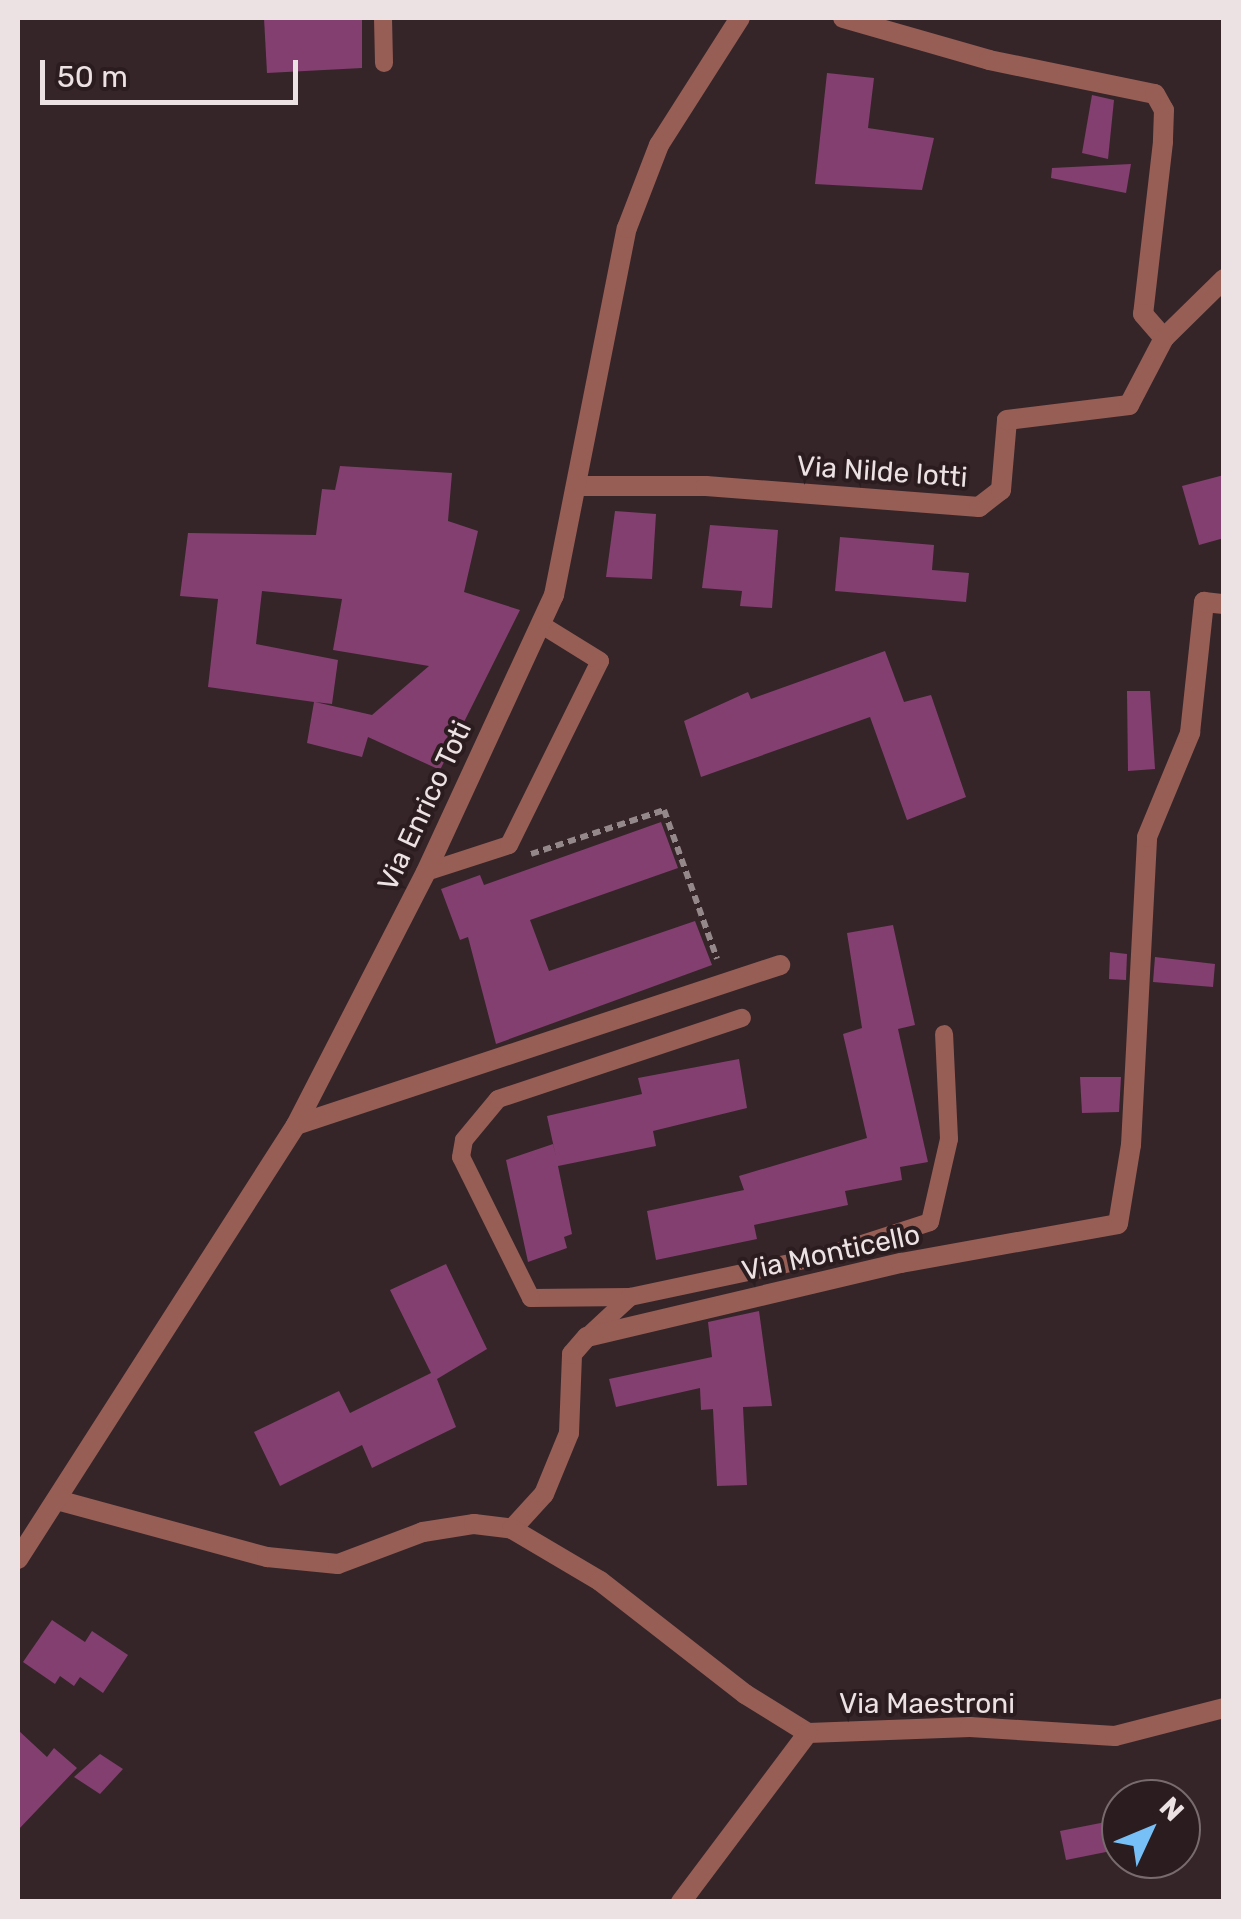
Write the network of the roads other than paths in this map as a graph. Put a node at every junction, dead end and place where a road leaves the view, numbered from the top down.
1 (383, 18) edge
2 (740, 18) edge
3 (843, 18) edge
4 (384, 63) dead end
5 (1224, 278) edge
6 (1164, 338) junction
7 (579, 486) junction
8 (1224, 604) edge
9 (540, 624) junction
10 (426, 872) junction
11 (780, 964) dead end
12 (742, 1018) dead end
13 (944, 1034) dead end
14 (296, 1125) junction
15 (630, 1298) junction
16 (587, 1337) junction
17 (57, 1500) junction
18 (512, 1529) junction
19 (18, 1559) edge
20 (1224, 1708) edge
21 (808, 1733) junction
22 (680, 1902) edge

1 - 4 lane
2 - 7 street, Via Enrico Toti
3 - 6 street
5 - 6 street, Via Nilde lotti
6 - 7 street, Via Nilde lotti
7 - 9 street, Via Enrico Toti
8 - 16 street, Via Monticello
9 - 10 street, Via Enrico Toti
9 - 10 lane
10 - 14 street, Via Enrico Toti
11 - 14 street
12 - 15 lane
13 - 15 lane
14 - 17 street, Via Enrico Toti
15 - 16 lane
16 - 18 street
17 - 18 street
17 - 19 street, Via Enrico Toti
18 - 21 street, Via Maestroni
20 - 21 street, Via Maestroni
21 - 22 street

